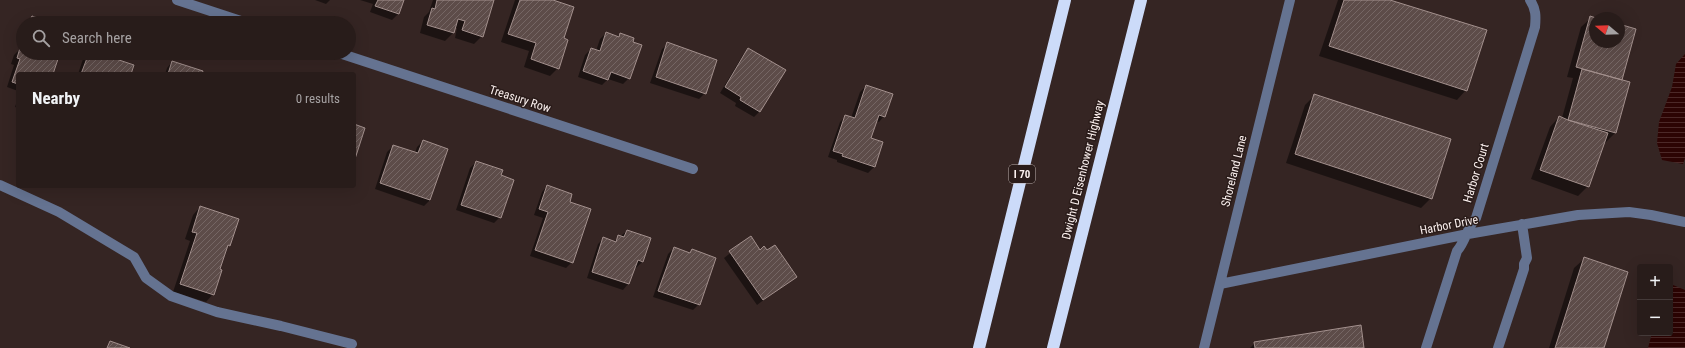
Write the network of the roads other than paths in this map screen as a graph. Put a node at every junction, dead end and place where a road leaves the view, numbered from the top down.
1 (177, 0) edge
2 (1064, 0) edge
3 (1141, 0) edge
4 (1290, 0) edge
5 (1530, 1) edge
6 (226, 16) edge
7 (356, 59) edge
8 (693, 169) dead end
9 (0, 185) edge
10 (1685, 222) edge
11 (1522, 224) junction
12 (1468, 234) junction
13 (1220, 284) junction
14 (352, 344) dead end
15 (979, 348) edge
16 (1052, 348) edge
17 (1204, 348) edge
18 (1426, 348) edge
19 (1498, 348) edge

1 - 6 street
2 - 15 highway, I 70
3 - 16 highway, Dwight D Eisenhower Highway
4 - 13 street, Shoreland Lane
5 - 12 street, Harbor Court
7 - 8 street, Treasury Row
9 - 14 street
10 - 11 street, Harbor Drive
11 - 12 street, Harbor Drive
11 - 19 street
12 - 13 street, Harbor Drive
12 - 18 street, Harbor Court
13 - 17 street, Shoreland Lane

